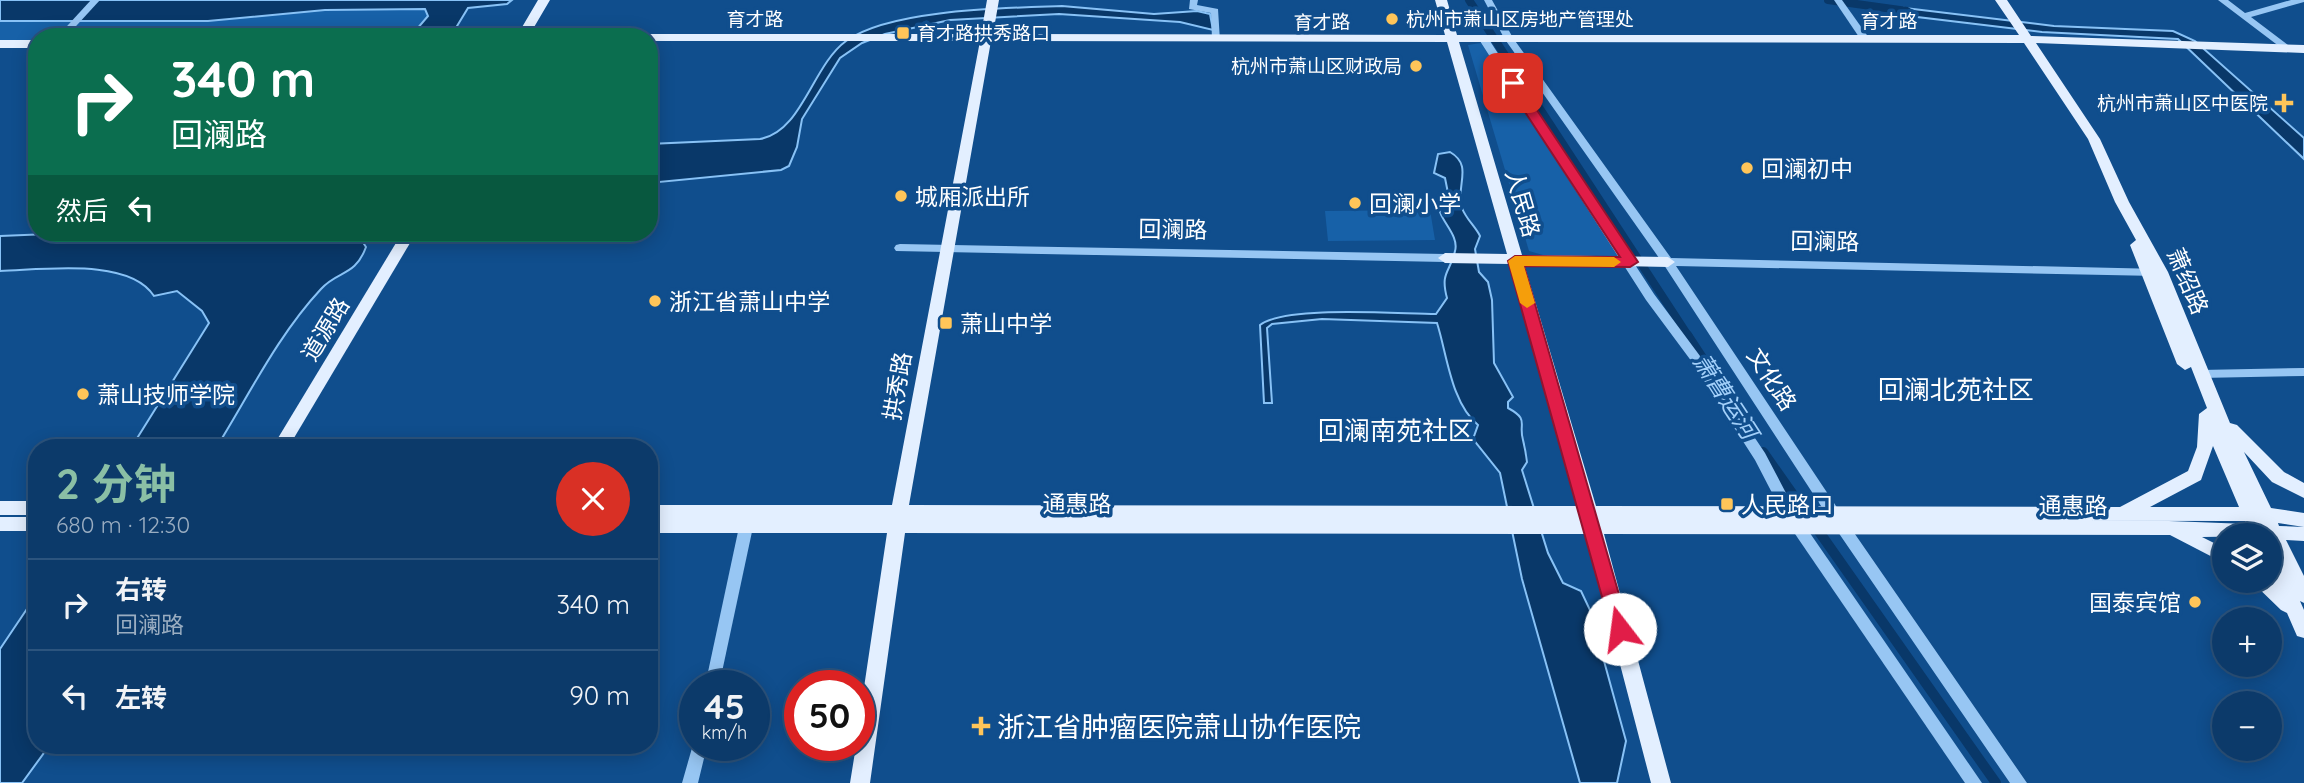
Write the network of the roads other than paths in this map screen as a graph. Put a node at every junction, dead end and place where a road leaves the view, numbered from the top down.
1 (96, 0) edge
2 (544, 0) edge
3 (1194, 0) edge
4 (1441, 0) edge
5 (1488, 0) edge
6 (1838, 0) edge
7 (1991, 0) edge
8 (2001, 0) edge
9 (2222, 0) edge
10 (2259, 0) edge
11 (2301, 0) edge
12 (2288, 2) edge
13 (992, 3) edge
14 (2272, 9) junction
15 (2244, 16) junction
16 (69, 28) edge
17 (528, 28) edge
18 (2013, 29) junction
19 (658, 36) edge
20 (986, 36) junction
21 (1452, 38) junction
22 (1483, 38) junction
23 (1510, 38) junction
24 (1864, 38) junction
25 (1217, 39) junction
26 (0, 44) edge
27 (28, 44) edge
28 (2287, 48) junction
29 (2304, 49) edge
30 (404, 242) edge
31 (900, 248) dead end
32 (946, 249) junction
33 (1445, 258) joint
34 (1515, 261) junction
35 (1631, 262) junction
36 (1668, 262) junction
37 (2153, 272) junction
38 (2304, 372) edge
39 (2200, 374) junction
40 (2212, 414) junction
41 (285, 439) edge
42 (2304, 491) edge
43 (0, 508) edge
44 (28, 508) edge
45 (658, 512) edge
46 (2121, 514) junction
47 (898, 519) junction
48 (1590, 520) junction
49 (2304, 520) edge
50 (1798, 521) junction
51 (1838, 521) junction
52 (2236, 523) edge
53 (2261, 523) edge
54 (2279, 523) edge
55 (0, 524) edge
56 (28, 524) edge
57 (658, 526) edge
58 (746, 527) junction
59 (2212, 527) edge
60 (2169, 528) junction
61 (2282, 529) edge
62 (2304, 534) edge
63 (2212, 550) edge
64 (2282, 558) edge
65 (2282, 583) edge
66 (2275, 593) edge
67 (2304, 595) edge
68 (2302, 626) edge
69 (715, 670) edge
70 (695, 761) edge
71 (690, 783) edge
72 (860, 783) edge
73 (1661, 783) edge
74 (1974, 783) edge
75 (2019, 783) edge

1 - 16 street
2 - 17 main road
3 - 25 street
4 - 21 main road, 人民路
5 - 23 street, 文化路
6 - 24 street
7 - 18 main road
8 - 18 main road
9 - 15 street
10 - 14 street
11 - 12 street
12 - 14 street
13 - 20 main road, 拱秀路
14 - 15 street
15 - 28 street
18 - 24 main road, 育才路
18 - 28 main road, 育才路
18 - 37 main road
19 - 20 main road, 育才路
20 - 25 main road, 育才路
20 - 32 main road, 拱秀路
21 - 22 main road, 育才路
21 - 25 main road, 育才路
21 - 34 main road, 人民路
22 - 23 main road, 育才路
22 - 35 street
23 - 24 main road, 育才路
23 - 36 street, 文化路
26 - 27 main road
28 - 29 main road
30 - 41 main road, 道源路
31 - 32 street, 回澜路
32 - 33 street, 回澜路
32 - 47 main road, 拱秀路
33 - 34 main road, 回澜路
34 - 35 main road, 回澜路
34 - 48 main road, 人民路
35 - 36 main road, 回澜路
35 - 50 street
36 - 37 street, 回澜路
36 - 51 street, 文化路
37 - 39 main road, 萧绍路
37 - 40 main road
38 - 39 street
39 - 40 main road, 萧绍路
40 - 42 main road
40 - 46 main road
40 - 53 main road, 萧绍路
43 - 44 main road
45 - 47 main road
46 - 51 main road
46 - 52 main road
47 - 48 main road, 通惠路
47 - 58 main road, 通惠路
47 - 72 main road, 拱秀路
48 - 50 main road
48 - 73 main road, 人民路
49 - 54 main road
50 - 51 main road
50 - 74 street
51 - 60 main road, 通惠路
51 - 75 street, 文化路
55 - 56 main road
57 - 58 main road, 通惠路
58 - 69 street
59 - 60 main road, 通惠路
60 - 63 main road
61 - 62 main road, 通惠路
64 - 67 main road, 萧绍路
65 - 68 main road
66 - 68 main road
70 - 71 street

